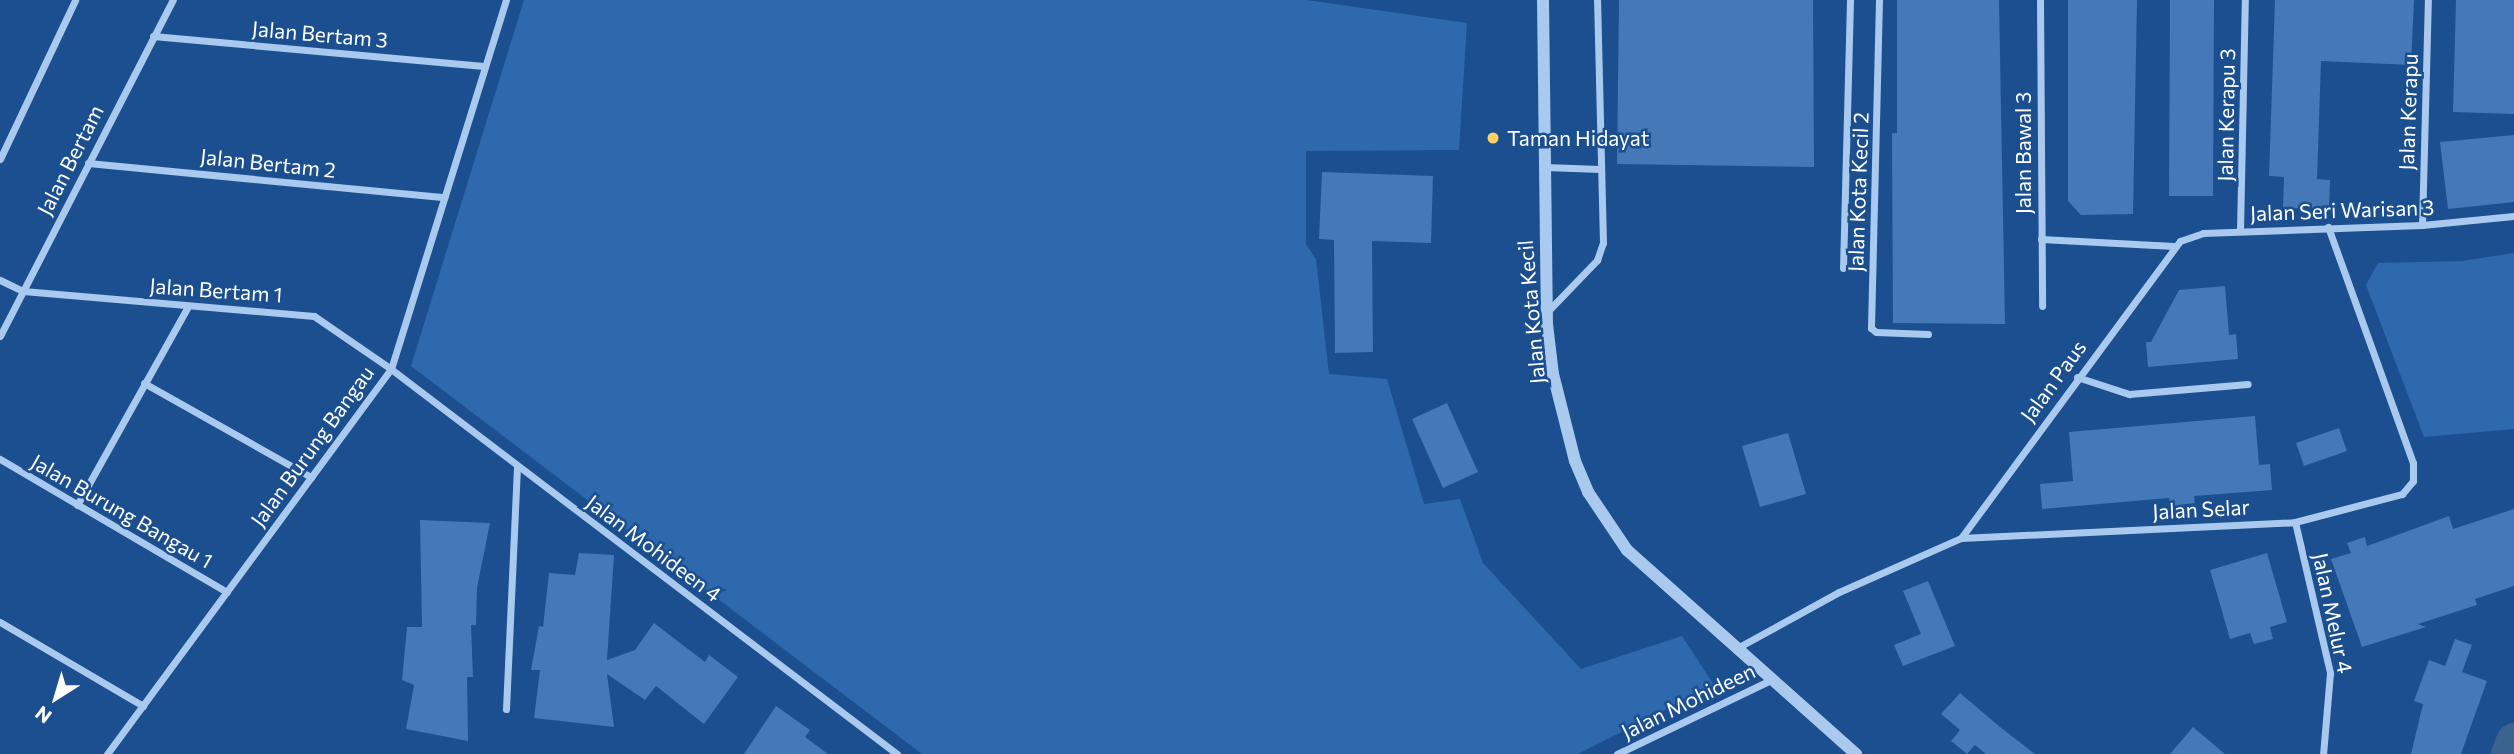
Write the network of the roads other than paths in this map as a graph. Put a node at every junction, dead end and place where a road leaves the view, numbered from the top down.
1 (75, 0) edge
2 (173, 0) edge
3 (506, 0) edge
4 (1543, 0) edge
5 (1597, 0) edge
6 (1850, 0) edge
7 (1879, 0) edge
8 (2040, 0) edge
9 (2245, 0) edge
10 (2428, 0) edge
11 (153, 36) junction
12 (484, 66) junction
13 (0, 159) edge
14 (88, 163) junction
15 (1544, 167) junction
16 (1600, 169) junction
17 (444, 197) junction
18 (2514, 216) edge
19 (2422, 225) junction
20 (2328, 228) junction
21 (2240, 232) junction
22 (2041, 239) junction
23 (2174, 246) junction
24 (1843, 268) dead end
25 (0, 280) edge
26 (23, 291) junction
27 (188, 306) junction
28 (2042, 306) dead end
29 (1547, 313) junction
30 (1928, 334) dead end
31 (0, 336) edge
32 (391, 369) junction
33 (2077, 377) junction
34 (145, 383) junction
35 (2248, 384) dead end
36 (0, 459) edge
37 (517, 468) junction
38 (312, 477) junction
39 (77, 505) junction
40 (2295, 522) junction
41 (1961, 538) junction
42 (227, 592) junction
43 (0, 622) edge
44 (1737, 648) junction
45 (1773, 679) junction
46 (143, 706) junction
47 (506, 709) dead end
48 (107, 754) edge
49 (897, 754) edge
50 (1617, 754) edge
51 (1856, 754) edge
52 (2323, 754) edge

1 - 13 street
2 - 11 street, Jalan Bertam
3 - 12 street, Jalan Burung Bangau
4 - 15 street, Jalan Kota Kecil
5 - 16 street
6 - 24 street
7 - 30 street, Jalan Kota Kecil 2
8 - 22 street, Jalan Bawal 3
9 - 21 street, Jalan Kerapu 3
10 - 19 street, Jalan Kerapu
11 - 12 street, Jalan Bertam 3
11 - 14 street, Jalan Bertam
12 - 17 street, Jalan Burung Bangau
14 - 17 street, Jalan Bertam 2
14 - 26 street, Jalan Bertam
15 - 16 street
15 - 29 street, Jalan Kota Kecil
16 - 29 street
17 - 32 street, Jalan Burung Bangau
18 - 19 street, Jalan Seri Warisan 3
19 - 20 street, Jalan Seri Warisan 3
20 - 21 street, Jalan Seri Warisan 3
20 - 40 street, Jalan Selar
21 - 23 street, Jalan Seri Warisan 3
22 - 23 street
22 - 28 street, Jalan Bawal 3
23 - 33 street, Jalan Paus
25 - 26 street
26 - 27 street, Jalan Bertam 1
26 - 31 street, Jalan Bertam
27 - 32 street, Jalan Bertam 1
27 - 34 street
29 - 44 street, Jalan Kota Kecil
32 - 37 street, Jalan Mohideen 4
32 - 38 street, Jalan Burung Bangau
33 - 35 street
33 - 41 street, Jalan Paus
34 - 38 street
34 - 39 street
36 - 39 street, Jalan Burung Bangau 1
37 - 47 street
37 - 49 street, Jalan Mohideen 4
38 - 42 street, Jalan Burung Bangau
39 - 42 street, Jalan Burung Bangau 1
40 - 41 street, Jalan Selar
40 - 52 street, Jalan Melur 4
41 - 44 street, Jalan Selar
42 - 46 street, Jalan Burung Bangau
43 - 46 street
44 - 45 street, Jalan Kota Kecil
45 - 50 street, Jalan Mohideen
45 - 51 street, Jalan Kota Kecil
46 - 48 street, Jalan Burung Bangau

